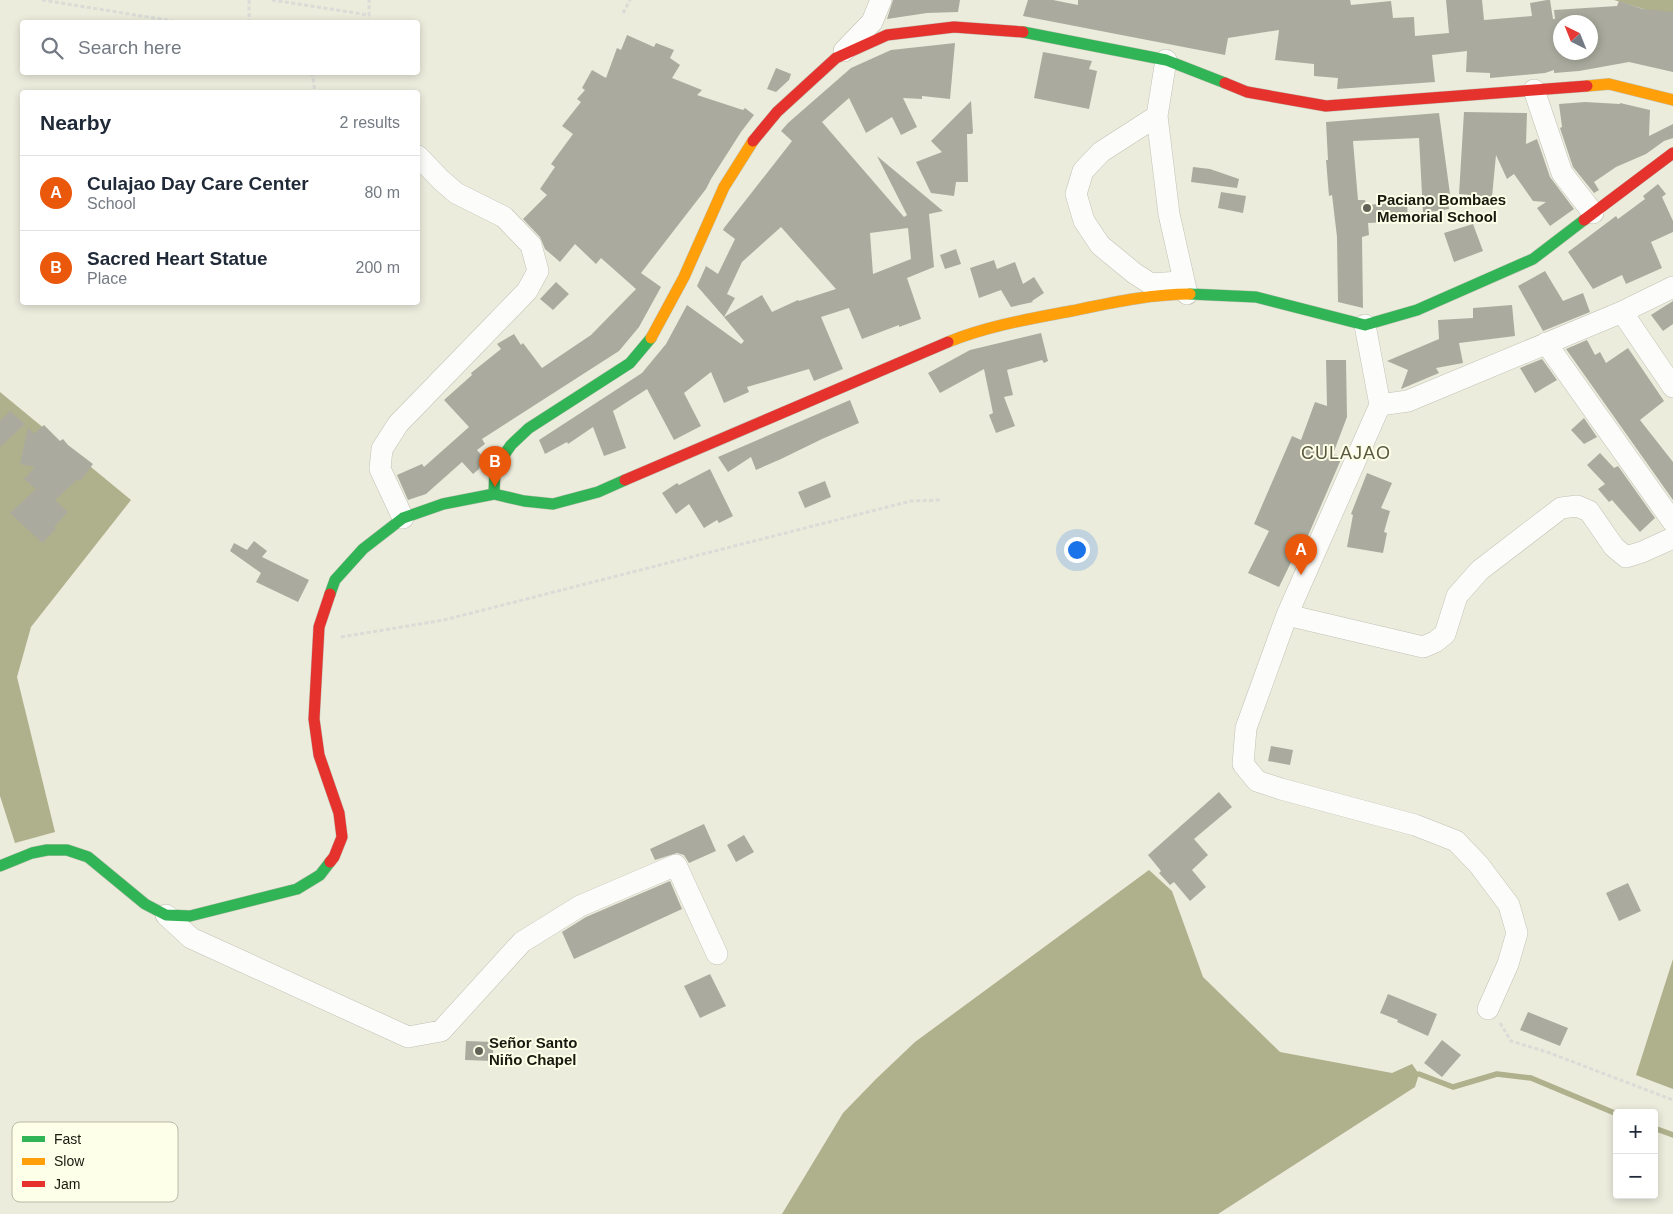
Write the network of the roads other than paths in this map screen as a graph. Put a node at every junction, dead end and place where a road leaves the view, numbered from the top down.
1 (881, 0) edge
2 (836, 58) junction
3 (1166, 60) junction
4 (1534, 90) junction
5 (1673, 100) edge
6 (1157, 116) junction
7 (1673, 153) edge
8 (420, 158) edge
9 (1593, 213) junction
10 (1673, 287) edge
11 (1186, 288) junction
12 (1622, 312) junction
13 (1365, 326) junction
14 (1546, 343) junction
15 (1673, 387) edge
16 (1380, 404) junction
17 (494, 494) junction
18 (403, 518) junction
19 (1673, 522) edge
20 (1673, 538) edge
21 (1287, 615) junction
22 (0, 866) edge
23 (166, 915) junction
24 (717, 954) dead end
25 (1488, 1009) road end

1 - 2 street
2 - 3 street
2 - 17 street
3 - 4 street
3 - 6 street
4 - 5 street
4 - 9 street
6 - 11 street
6 - 11 street
7 - 9 street
8 - 18 street
9 - 13 street
10 - 12 street
11 - 13 street
11 - 17 street
12 - 14 street
12 - 15 street
13 - 16 street
14 - 16 street
14 - 19 street
16 - 21 street
17 - 18 street
18 - 23 street
20 - 21 street
21 - 25 street
22 - 23 street
23 - 24 street

